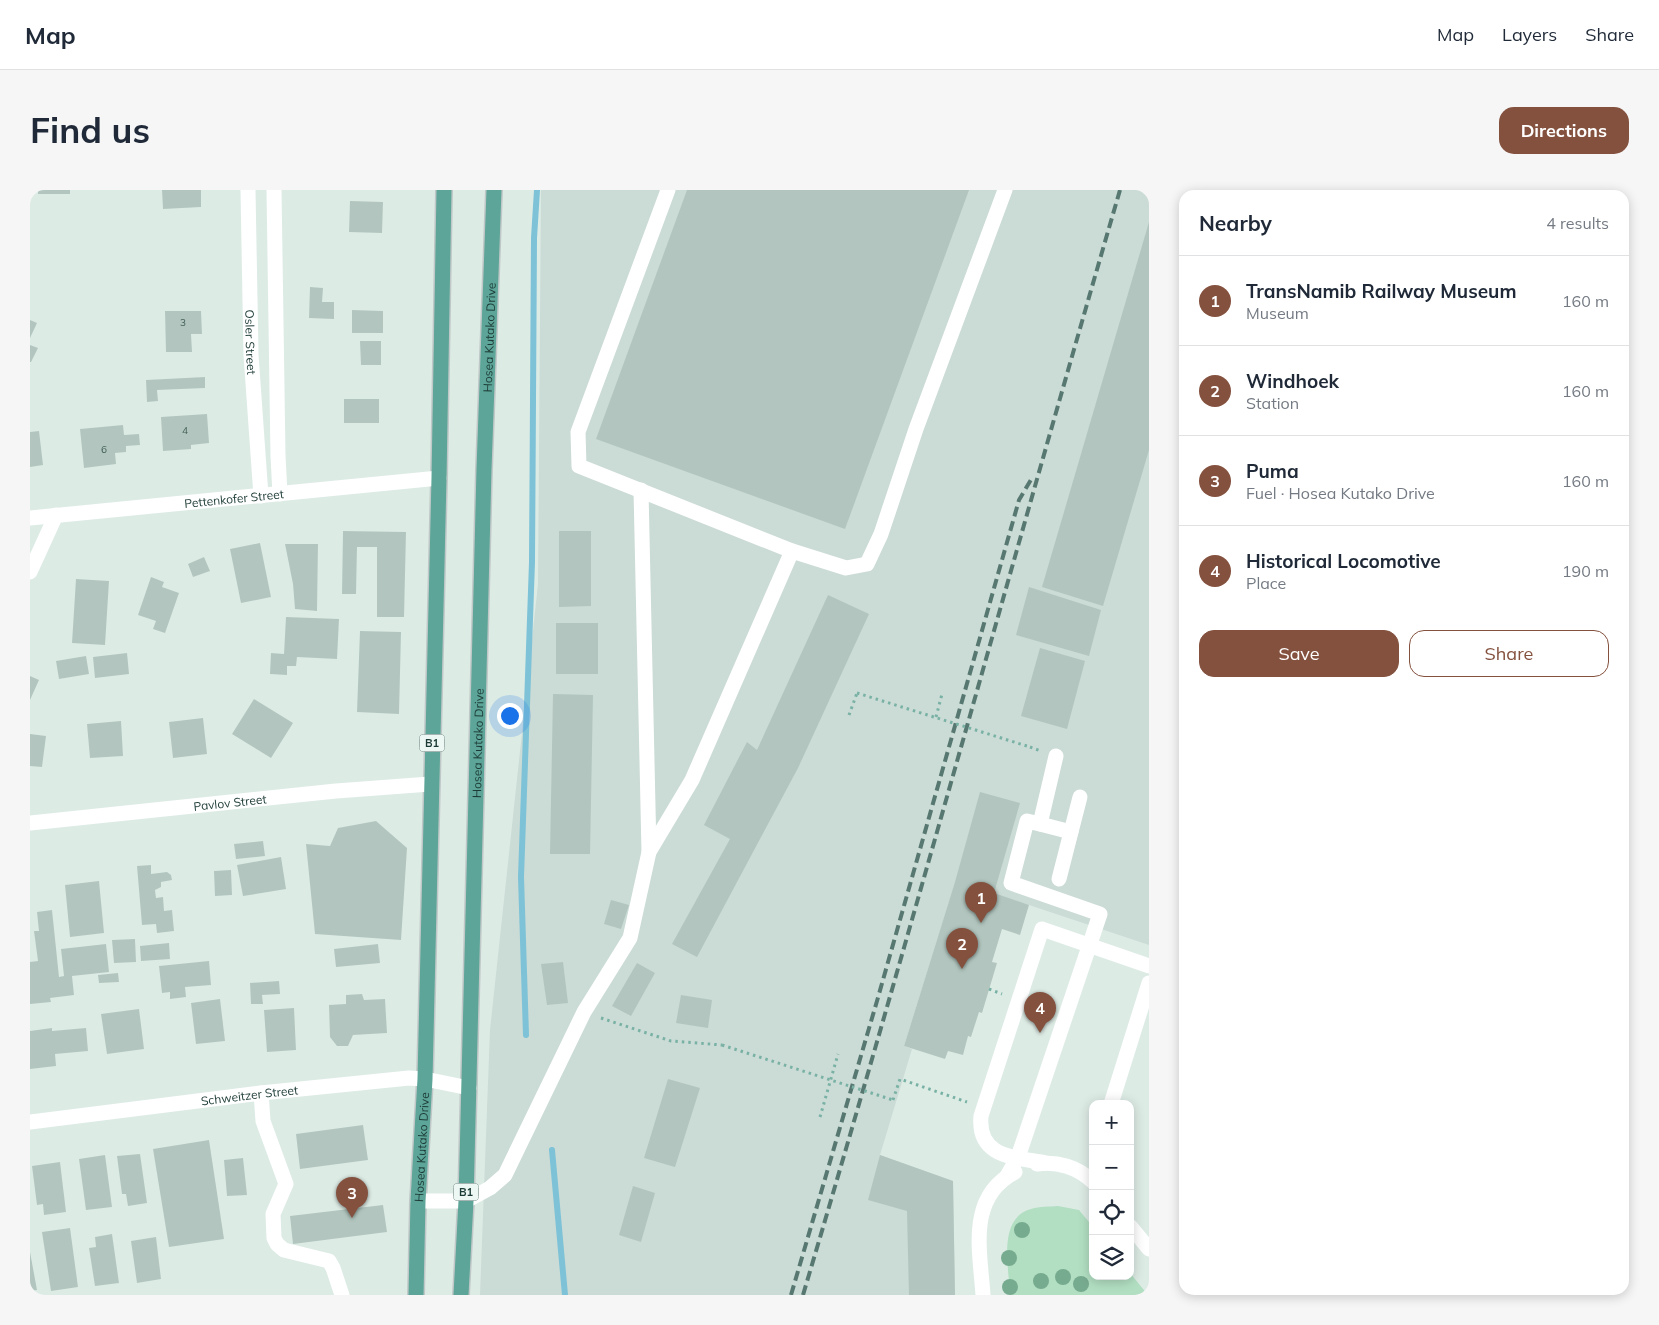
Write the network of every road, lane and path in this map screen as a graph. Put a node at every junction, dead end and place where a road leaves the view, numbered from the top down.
1 (248, 190) edge
2 (274, 190) edge
3 (444, 190) edge
4 (494, 190) edge
5 (668, 190) edge
6 (1005, 190) edge
7 (439, 478) junction
8 (641, 490) junction
9 (280, 494) junction
10 (261, 496) junction
11 (56, 515) junction
12 (30, 518) edge
13 (792, 551) junction
14 (30, 572) edge
15 (942, 694) dead end
16 (849, 715) dead end
17 (936, 718) junction
18 (1030, 747) dead end
19 (1056, 756) dead end
20 (430, 784) junction
21 (1080, 798) dead end
22 (30, 823) edge
23 (1040, 824) junction
24 (1070, 832) junction
25 (649, 852) junction
26 (1059, 879) dead end
27 (1089, 945) junction
28 (1149, 966) edge
29 (1149, 983) edge
30 (584, 1012) junction
31 (838, 1054) dead end
32 (424, 1079) junction
33 (831, 1080) junction
34 (470, 1088) junction
35 (261, 1093) junction
36 (1112, 1100) edge
37 (984, 1108) junction
38 (820, 1117) dead end
39 (30, 1122) edge
40 (1018, 1158) junction
41 (1046, 1163) junction
42 (1007, 1176) junction
43 (1089, 1178) edge
44 (418, 1201) junction
45 (466, 1201) junction
46 (1134, 1231) edge
47 (1149, 1249) edge
48 (342, 1295) edge
49 (416, 1295) edge
50 (461, 1295) edge
51 (983, 1295) edge

1 - 10 street, Osler Street
2 - 9 street
3 - 7 main road, Hosea Kutako Drive / B1
4 - 34 main road, Hosea Kutako Drive / B1
5 - 8 street
6 - 13 street
7 - 9 street, Pettenkofer Street
7 - 20 main road, Hosea Kutako Drive / B1
8 - 13 street
8 - 25 street
9 - 10 street, Pettenkofer Street
10 - 11 street, Pettenkofer Street
11 - 12 street, Pettenkofer Street
11 - 14 street
13 - 25 street
15 - 17 path
16 - 17 path, bridge
17 - 18 path, bridge
19 - 23 street
20 - 22 street, Pavlov Street
20 - 32 main road, Hosea Kutako Drive / B1
21 - 24 street
23 - 24 street
23 - 27 street
24 - 26 street
25 - 30 street
27 - 28 street
27 - 37 street
27 - 40 street
29 - 36 street
30 - 33 path, bridge
30 - 45 street
31 - 33 path
32 - 34 street, Schweitzer Street
32 - 35 street, Schweitzer Street
32 - 44 main road, Hosea Kutako Drive / B1
33 - 37 path, bridge
33 - 38 path
34 - 45 main road, Hosea Kutako Drive / B1
35 - 39 street, Schweitzer Street
35 - 48 street
37 - 40 street
40 - 41 street
40 - 42 street
41 - 42 street
41 - 43 street
42 - 51 street
44 - 45 street
44 - 49 main road, Hosea Kutako Drive / B1
45 - 50 main road, Hosea Kutako Drive / B1
46 - 47 street

